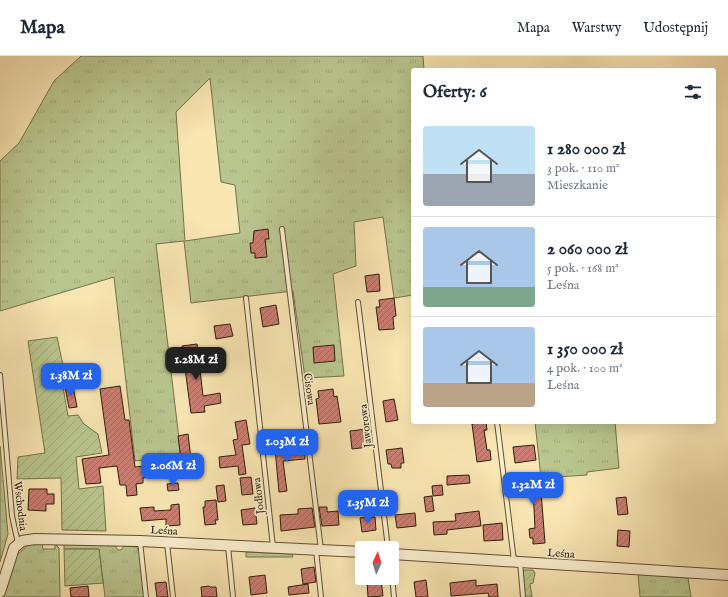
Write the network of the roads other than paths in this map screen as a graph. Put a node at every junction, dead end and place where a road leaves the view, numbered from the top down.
1 (282, 229) dead end
2 (246, 298) dead end
3 (358, 302) dead end
4 (0, 375) edge
5 (497, 424) edge
6 (140, 541) junction
7 (387, 541) edge
8 (167, 542) junction
9 (18, 543) junction
10 (228, 546) junction
11 (273, 548) junction
12 (319, 550) junction
13 (355, 552) edge
14 (399, 554) edge
15 (517, 562) junction
16 (728, 575) edge
17 (393, 585) edge
18 (0, 592) edge
19 (146, 597) edge
20 (173, 597) edge
21 (233, 597) edge
22 (322, 597) edge
23 (394, 597) edge
24 (523, 597) edge

1 - 12 lane, Cisowa
2 - 11 lane, Jodłowa
3 - 7 lane, Jaworowa
4 - 9 lane, Wschodnia
5 - 15 lane
6 - 8 street, Leśna
6 - 9 street, Leśna
6 - 19 lane
8 - 10 street, Leśna
8 - 20 lane
9 - 18 street
10 - 11 street, Leśna
10 - 21 lane
11 - 12 street, Leśna
12 - 13 street, Leśna
12 - 22 lane, Cisowa
14 - 15 street, Leśna
15 - 16 street, Leśna
15 - 24 lane
17 - 23 lane

